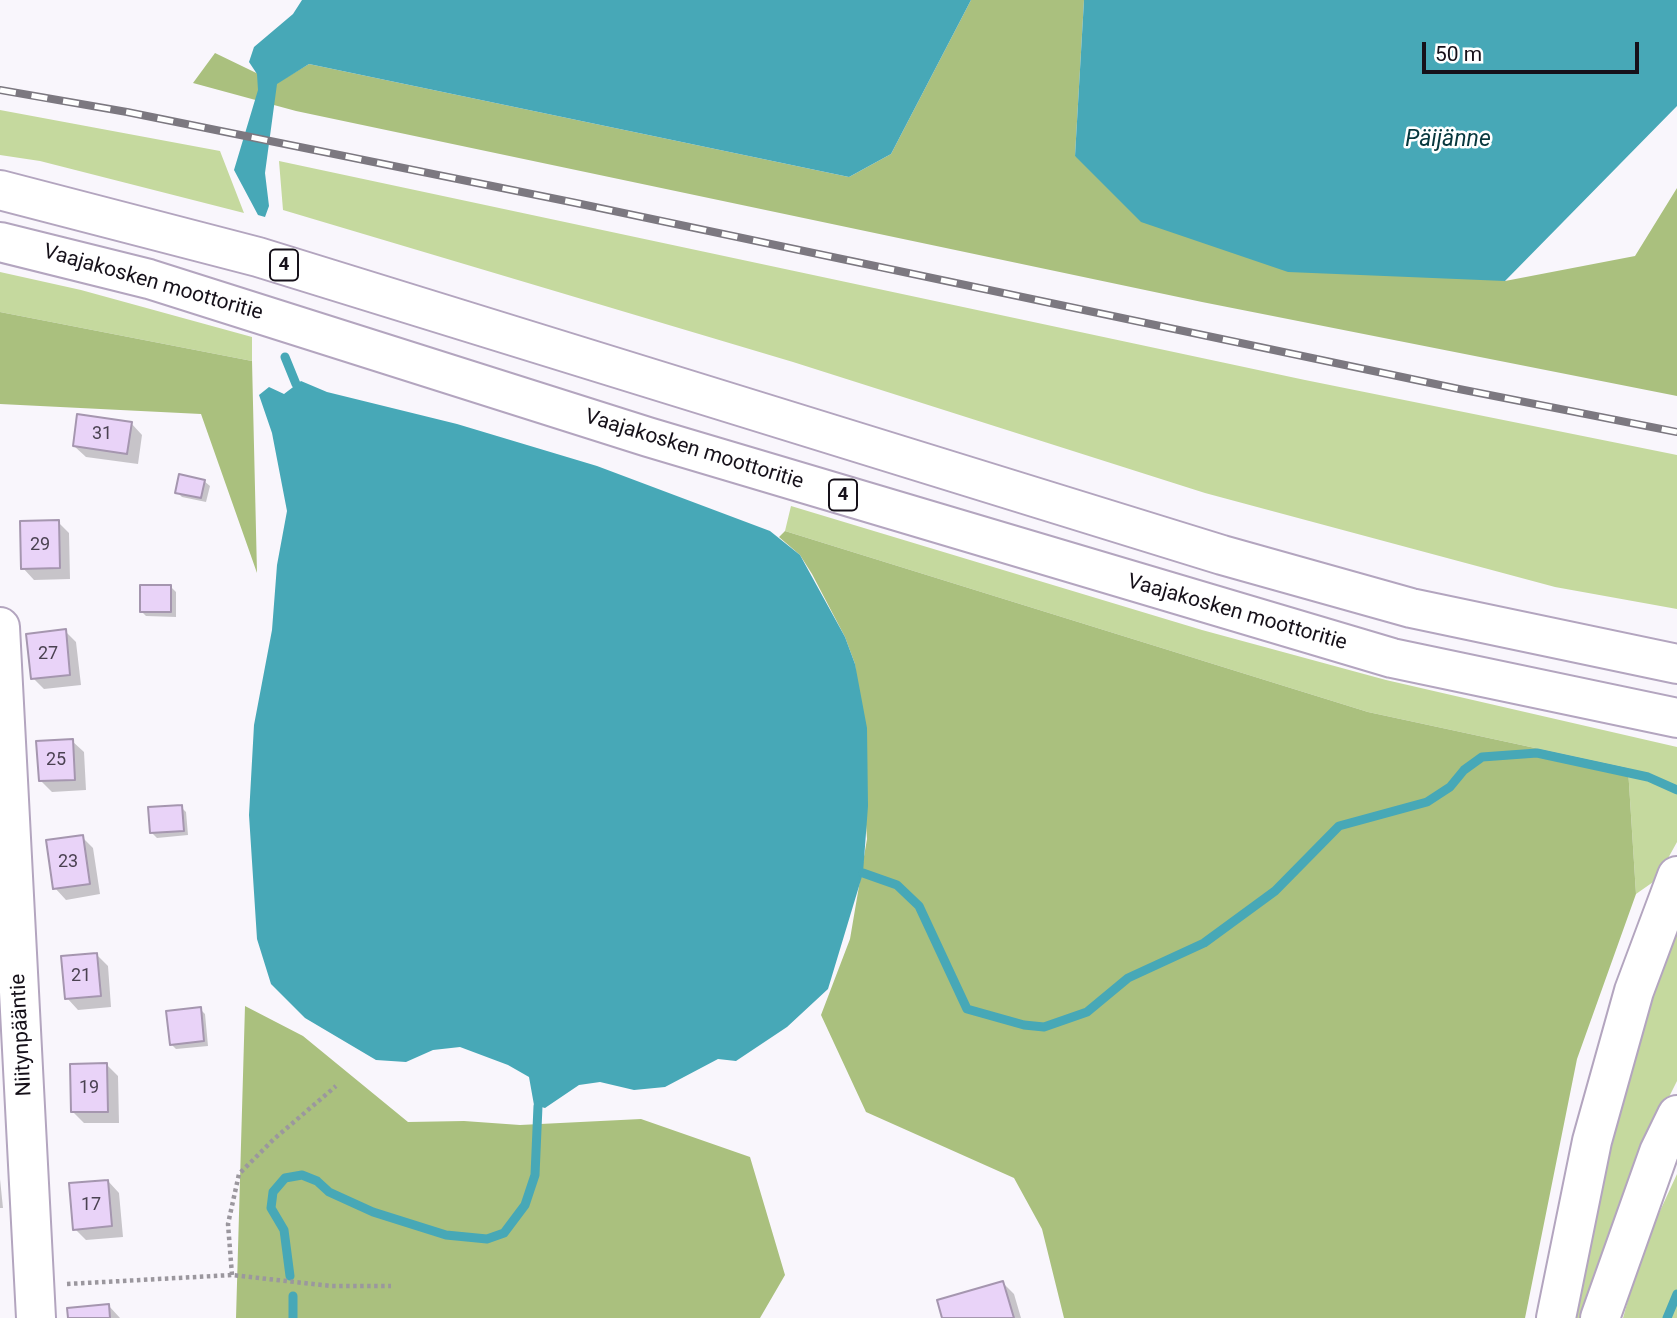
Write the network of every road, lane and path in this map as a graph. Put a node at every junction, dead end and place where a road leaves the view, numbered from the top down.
1 (0, 190) edge
2 (0, 242) edge
3 (0, 626) edge
4 (1677, 664) edge
5 (1677, 718) edge
6 (1677, 876) edge
7 (336, 1086) dead end
8 (1677, 1115) edge
9 (232, 1275) junction
10 (391, 1286) dead end
11 (36, 1302) edge
12 (1556, 1318) edge
13 (1600, 1318) edge

1 - 4 main road, 4
2 - 5 main road, Vaajakosken moottoritie / 4
3 - 11 main road, Niitynpääntie
6 - 12 main road
7 - 9 path
8 - 13 main road
9 - 10 path
9 - 11 path

